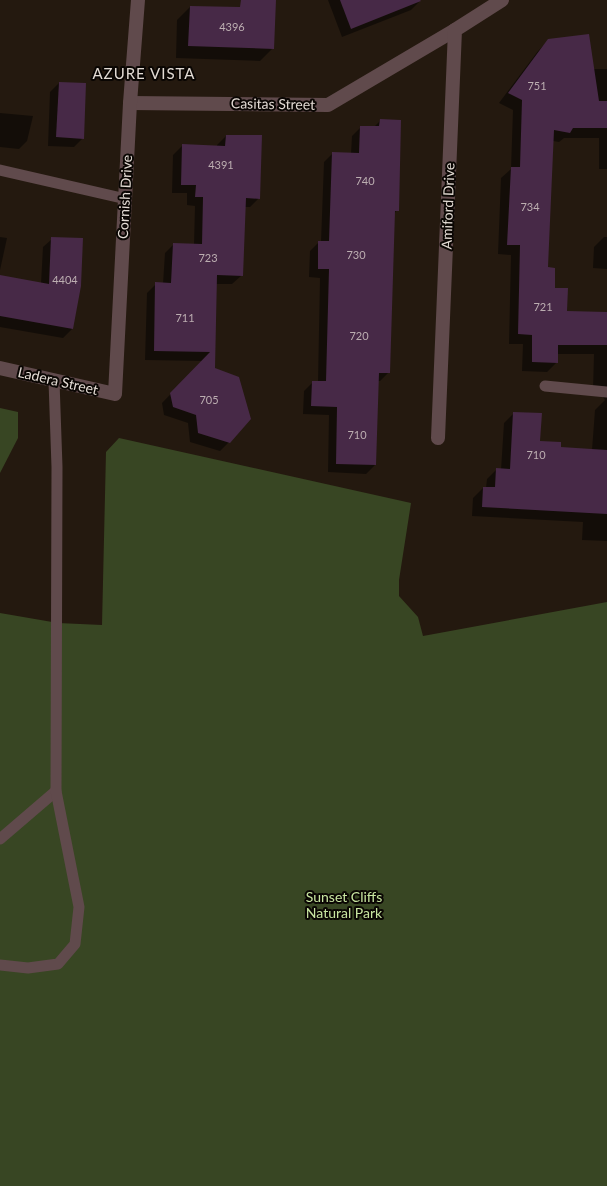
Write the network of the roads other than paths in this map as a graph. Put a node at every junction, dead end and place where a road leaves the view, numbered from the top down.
1 (138, 0) edge
2 (502, 0) edge
3 (455, 30) junction
4 (130, 103) junction
5 (0, 170) edge
6 (126, 199) junction
7 (0, 368) edge
8 (54, 381) junction
9 (545, 386) dead end
10 (607, 392) edge
11 (115, 394) joint
12 (438, 438) dead end
13 (56, 791) junction
14 (0, 839) edge
15 (0, 965) edge

1 - 4 street, Cornish Drive
2 - 3 street
3 - 4 street, Casitas Street
3 - 12 street, Amiford Drive
4 - 6 street, Cornish Drive
5 - 6 lane
6 - 11 street, Cornish Drive
7 - 8 street, Ladera Street
8 - 11 street, Ladera Street
8 - 13 lane
9 - 10 lane
13 - 14 lane
13 - 15 lane

